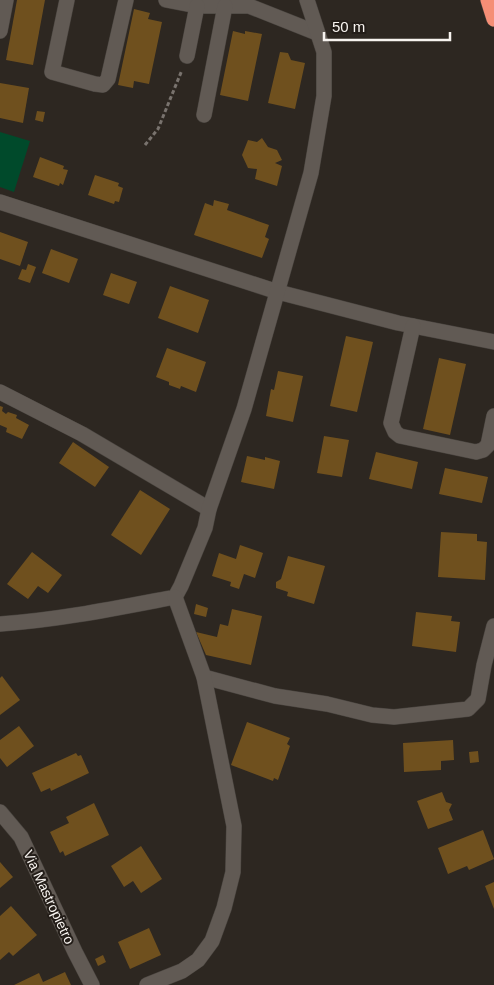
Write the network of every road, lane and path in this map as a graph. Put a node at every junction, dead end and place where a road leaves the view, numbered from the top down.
1 (6, 0) edge
2 (68, 0) edge
3 (126, 0) edge
4 (166, 0) edge
5 (307, 0) edge
6 (488, 0) edge
7 (255, 3) edge
8 (197, 6) junction
9 (225, 6) junction
10 (494, 19) edge
11 (0, 31) edge
12 (317, 33) junction
13 (187, 56) joint
14 (204, 115) dead end
15 (145, 145) dead end
16 (0, 202) edge
17 (278, 292) junction
18 (413, 326) junction
19 (494, 342) edge
20 (0, 392) edge
21 (494, 416) edge
22 (209, 509) junction
23 (175, 597) junction
24 (0, 624) edge
25 (494, 626) edge
26 (204, 677) junction
27 (0, 812) edge
28 (92, 985) edge
29 (147, 985) edge

1 - 11 street
2 - 3 street
4 - 8 street
5 - 12 street
6 - 10 highway
7 - 9 street
7 - 12 street
8 - 9 street
8 - 13 street
9 - 14 street
12 - 17 street
13 - 15 path
16 - 17 street
17 - 18 street
17 - 22 street
18 - 19 street
18 - 21 street
20 - 22 street
22 - 23 street
23 - 24 street
23 - 26 street
25 - 26 street
26 - 29 street
27 - 28 street, Via Mastropietro

